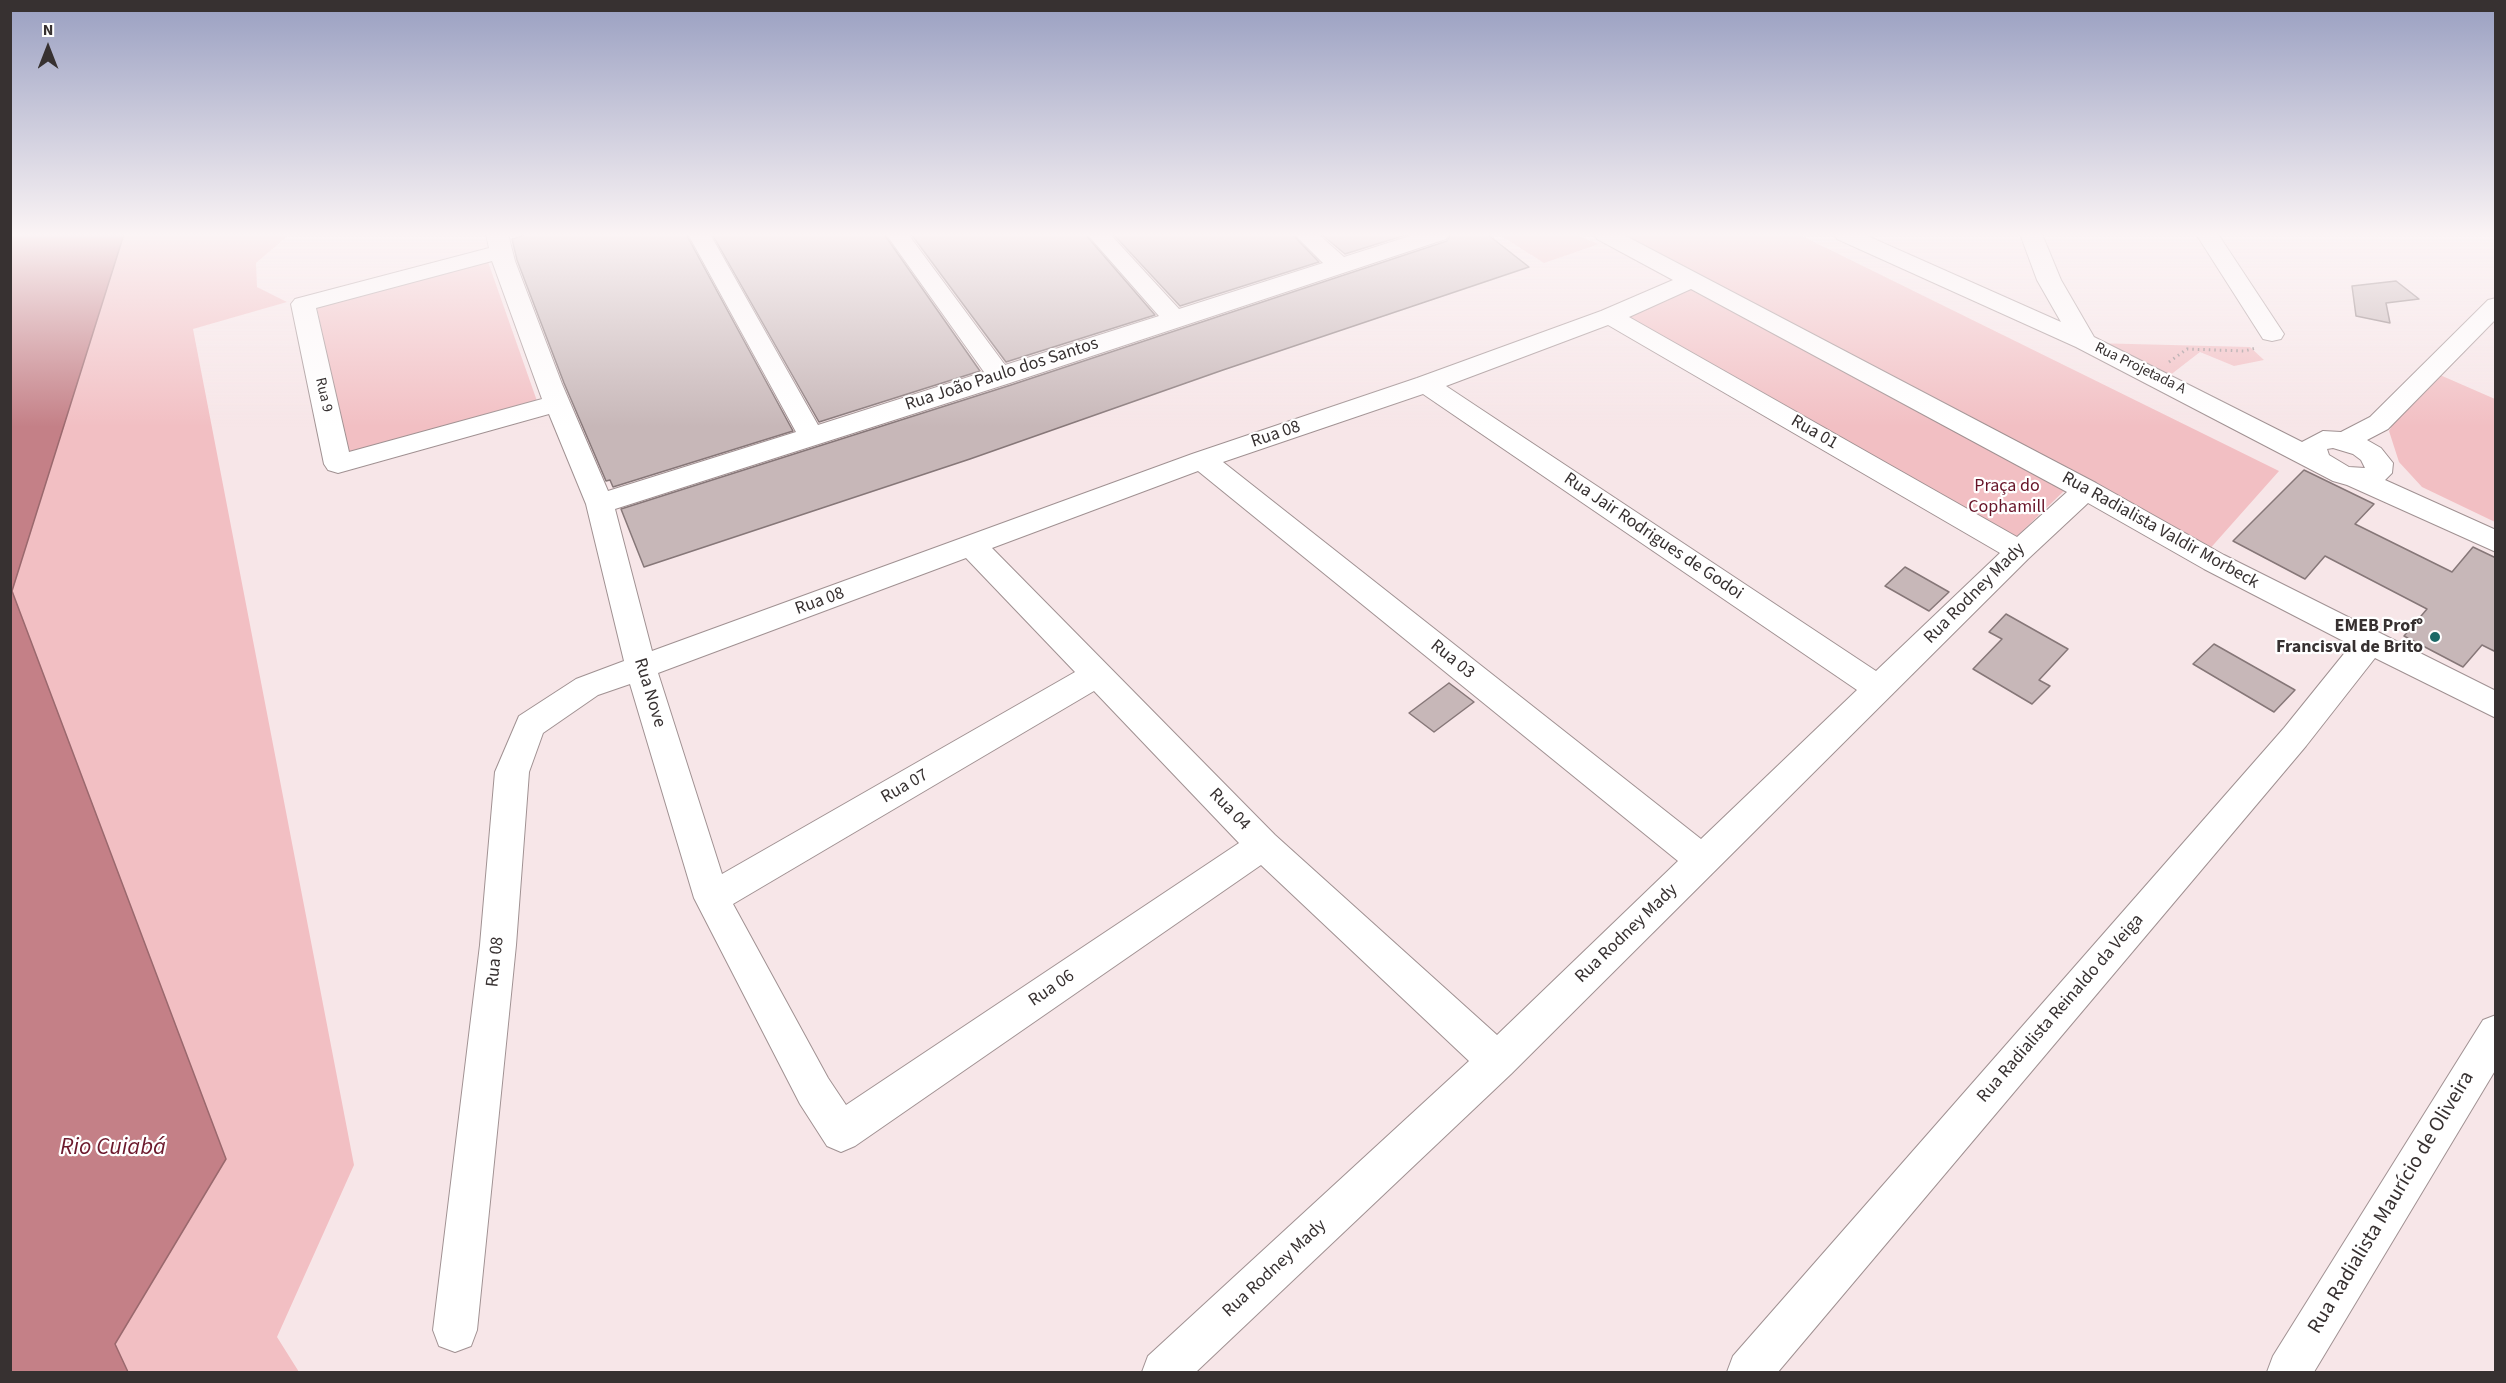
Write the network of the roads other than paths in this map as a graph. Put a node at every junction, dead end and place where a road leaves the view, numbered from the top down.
1 (320, 299) edge
2 (521, 299) edge
3 (735, 299) edge
4 (944, 299) edge
5 (1156, 299) edge
6 (1239, 299) edge
7 (1650, 299) edge
8 (1723, 299) edge
9 (1987, 299) edge
10 (2045, 299) edge
11 (2249, 299) edge
12 (2496, 306) edge
13 (1610, 316) junction
14 (1175, 319) junction
15 (2272, 334) road end
16 (2085, 342) junction
17 (1001, 376) junction
18 (1426, 384) junction
19 (557, 404) junction
20 (2379, 423) junction
21 (812, 437) junction
22 (2328, 447) junction
23 (1202, 460) junction
24 (2368, 465) junction
25 (2086, 490) junction
26 (600, 504) junction
27 (2496, 542) edge
28 (972, 546) junction
29 (2019, 551) junction
30 (2370, 644) junction
31 (641, 668) junction
32 (1097, 674) junction
33 (1879, 689) junction
34 (2496, 706) edge
35 (1263, 845) junction
36 (1702, 860) junction
37 (712, 898) junction
38 (2496, 1033) edge
39 (1497, 1061) junction
40 (841, 1132) joint
41 (454, 1330) dead end
42 (1164, 1372) edge
43 (1749, 1372) edge
44 (2289, 1372) edge

1 - 19 street, Rua 9
2 - 19 street, Rua Nove
3 - 21 street
4 - 17 street
5 - 14 street
6 - 14 street, Rua João Paulo dos Santos
7 - 13 street, Rua 08
8 - 25 street, Rua Radialista Valdir Morbeck
9 - 16 street, Rua Projetada A
10 - 16 street
11 - 15 street
12 - 20 street
13 - 18 street, Rua 08
13 - 29 street, Rua 01
14 - 17 street, Rua João Paulo dos Santos
16 - 22 street, Rua Projetada A
17 - 21 street, Rua João Paulo dos Santos
18 - 23 street, Rua 08
18 - 33 street, Rua Jair Rodrigues de Godoi
19 - 26 street, Rua Nove
20 - 22 street
20 - 24 street
21 - 26 street, Rua João Paulo dos Santos
22 - 24 street, Rua Projetada A
23 - 28 street, Rua 08
23 - 36 street, Rua 03
24 - 27 street, Rua Projetada A
25 - 29 street, Rua Rodney Mady
25 - 30 street, Rua Radialista Valdir Morbeck
26 - 31 street, Rua Nove
28 - 31 street, Rua 08
28 - 32 street, Rua 04
29 - 33 street, Rua Rodney Mady
30 - 34 street, Rua Radialista Valdir Morbeck
30 - 43 street, Rua Radialista Reinaldo da Veiga
31 - 37 street, Rua Nove
31 - 41 street, Rua 08
32 - 35 street, Rua 04
32 - 37 street, Rua 07
33 - 36 street, Rua Rodney Mady
35 - 39 street, Rua 04
35 - 40 street, Rua 06
36 - 39 street, Rua Rodney Mady
37 - 40 street, Rua Nove
38 - 44 street, Rua Radialista Maurício de Oliveira
39 - 42 street, Rua Rodney Mady

